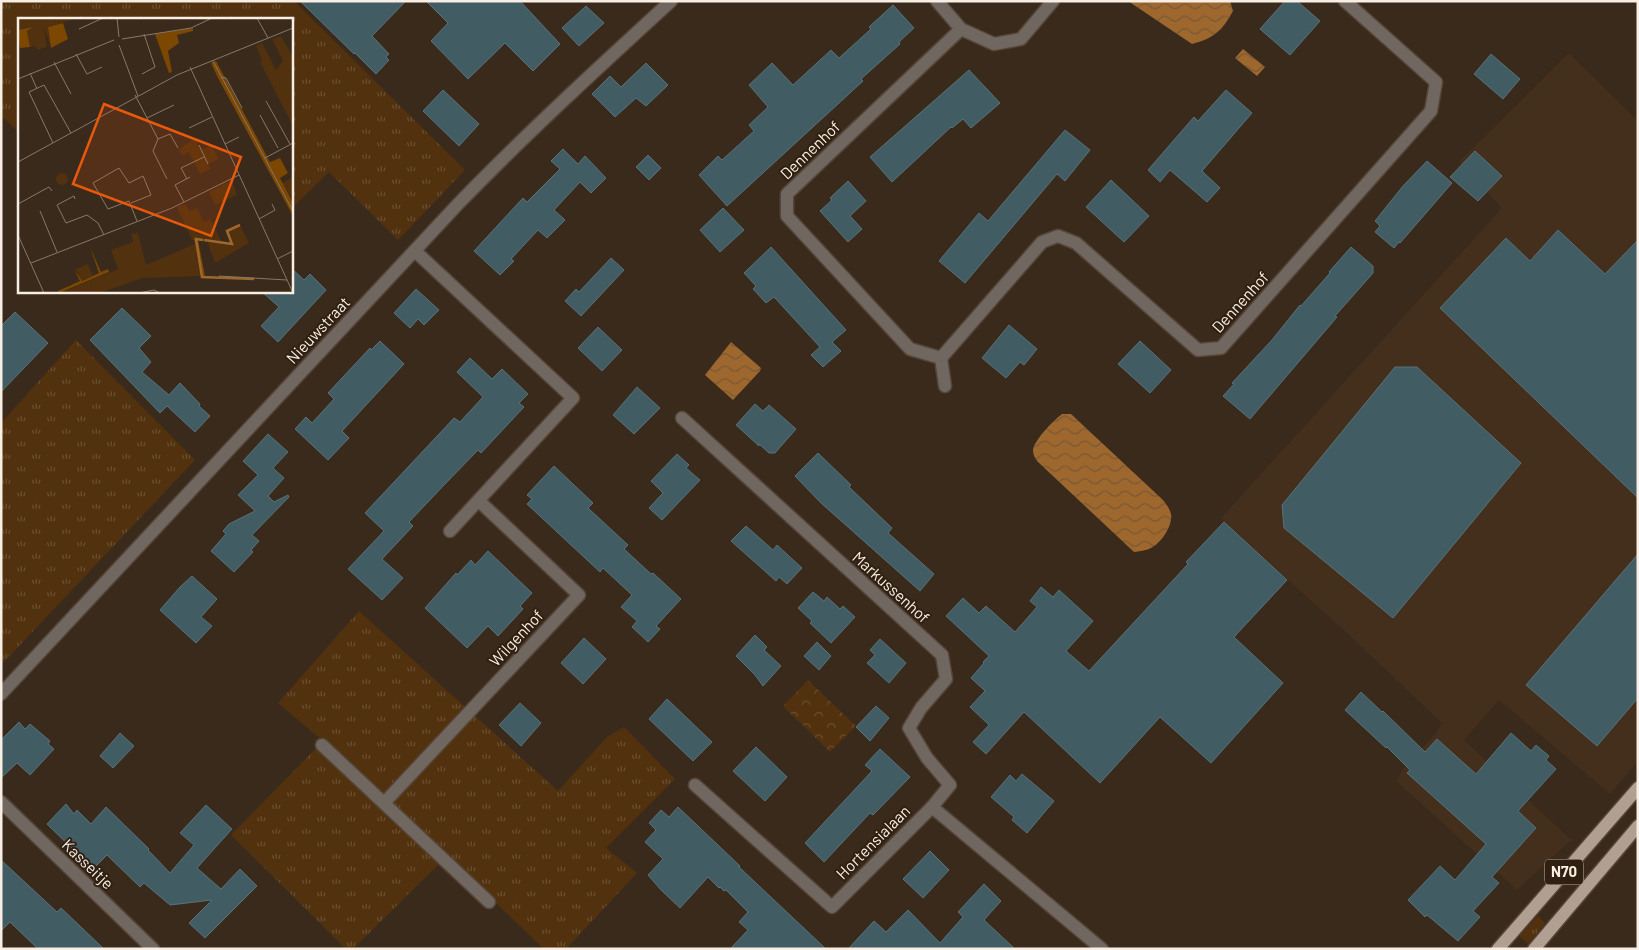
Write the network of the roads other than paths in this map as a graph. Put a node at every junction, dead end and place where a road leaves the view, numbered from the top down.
1 (671, 1) edge
2 (936, 1) edge
3 (1053, 1) edge
4 (1345, 1) edge
5 (961, 29) junction
6 (415, 251) junction
7 (941, 358) junction
8 (945, 386) dead end
9 (682, 418) dead end
10 (478, 501) junction
11 (450, 531) dead end
12 (1, 694) edge
13 (322, 745) dead end
14 (695, 785) dead end
15 (1638, 788) edge
16 (1, 802) edge
17 (384, 803) junction
18 (932, 807) junction
19 (1638, 826) edge
20 (489, 902) dead end
21 (153, 949) edge
22 (1102, 949) edge
23 (1498, 949) edge
24 (1534, 949) edge

1 - 6 street, Nieuwstraat
2 - 5 street
3 - 5 street
4 - 7 street, Dennenhof
5 - 7 street, Dennenhof
6 - 10 street
6 - 12 street, Nieuwstraat
7 - 8 street
9 - 18 street, Markussenhof
10 - 11 street
10 - 17 street, Wilgenhof
13 - 17 street
14 - 18 street, Hortensialaan
15 - 23 main road, N70
16 - 21 street, Kasseitje
17 - 20 street
18 - 22 street, Hortensialaan
19 - 24 main road, N70

